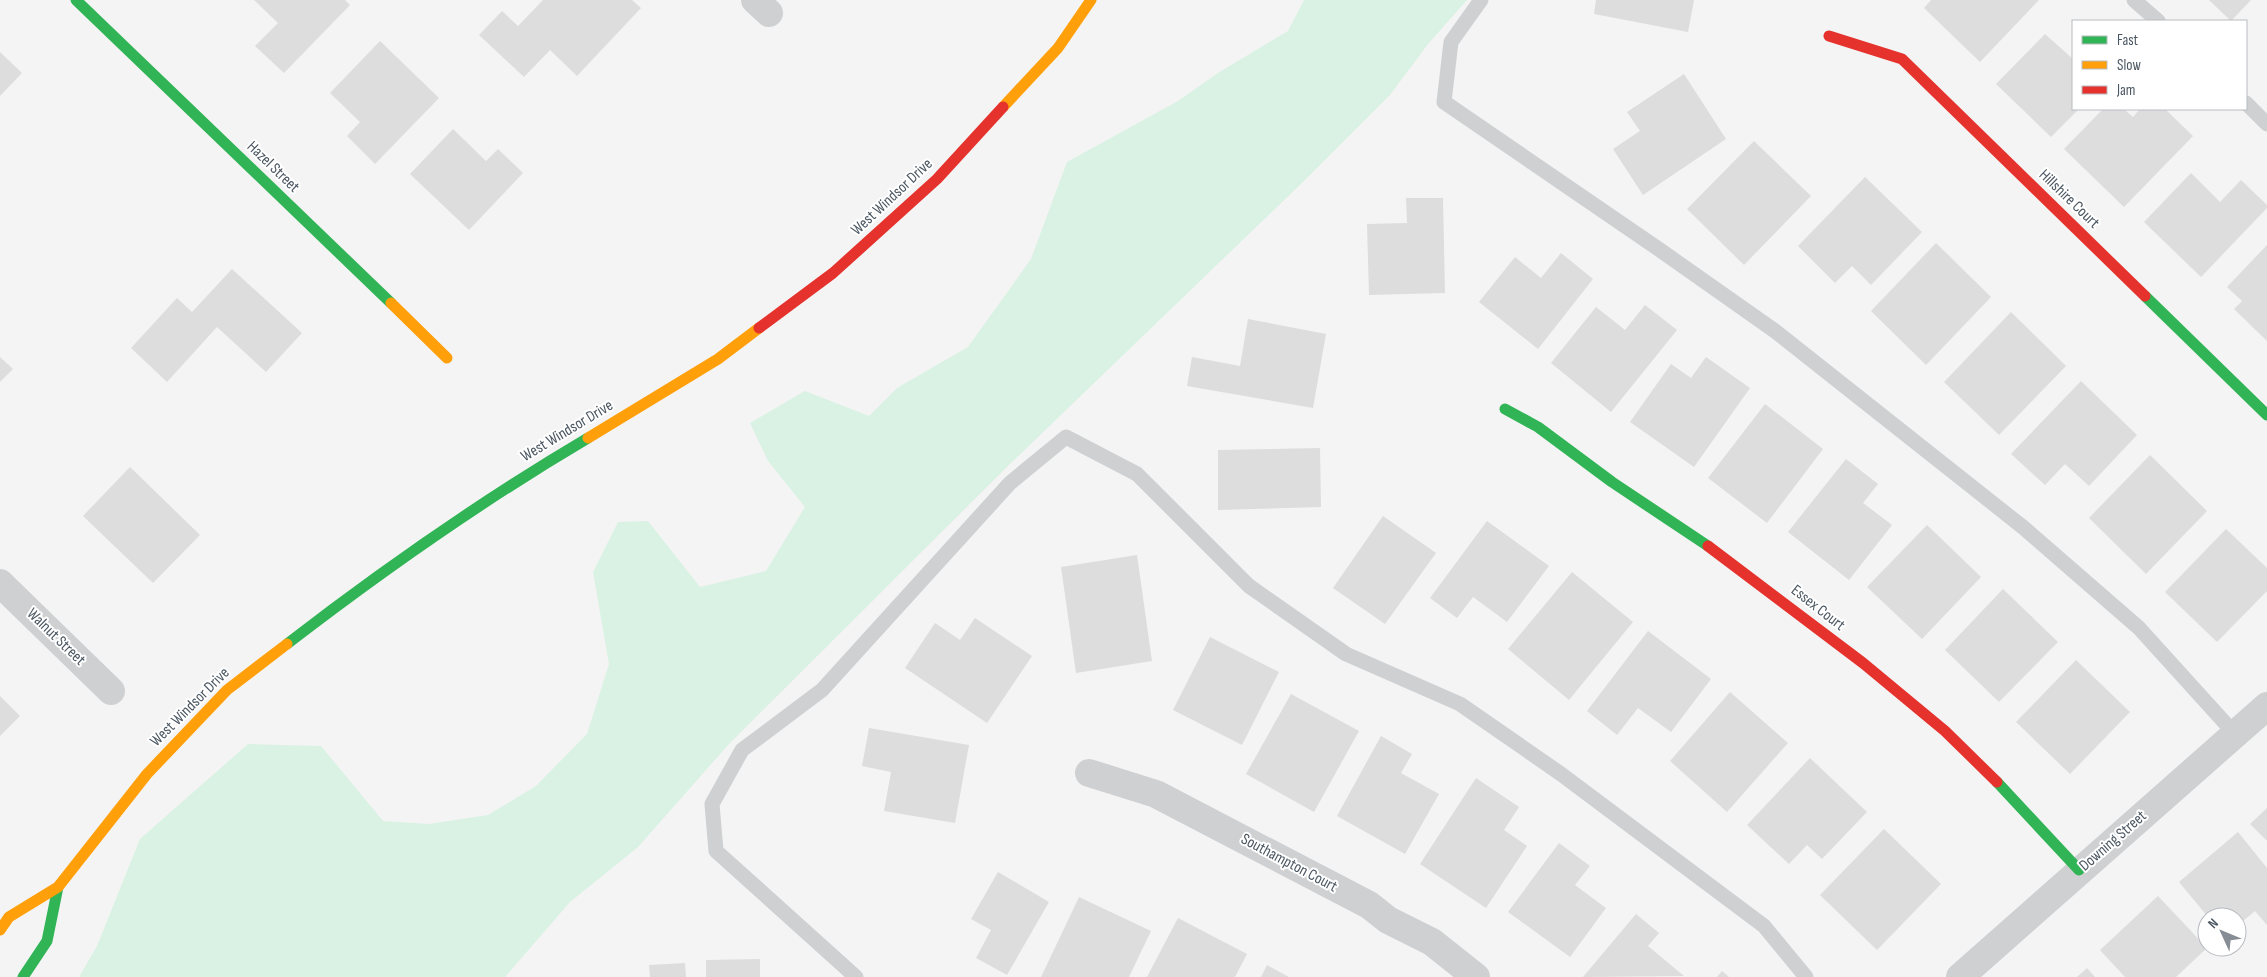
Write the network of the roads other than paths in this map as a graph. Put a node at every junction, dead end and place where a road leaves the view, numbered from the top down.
1 (76, 0) edge
2 (1091, 0) edge
3 (1481, 0) edge
4 (2134, 0) edge
5 (2157, 20) edge
6 (1829, 36) dead end
7 (2247, 104) edge
8 (2267, 124) edge
9 (447, 358) dead end
10 (1505, 409) dead end
11 (2267, 415) edge
12 (0, 583) edge
13 (112, 691) dead end
14 (2267, 706) edge
15 (2235, 734) junction
16 (1089, 773) dead end
17 (2079, 870) junction
18 (58, 887) junction
19 (0, 930) edge
20 (23, 977) edge
21 (856, 977) edge
22 (1476, 977) edge
23 (1806, 977) edge
24 (1960, 977) edge

1 - 9 street, Hazel Street
2 - 18 street, West Windsor Drive
3 - 15 lane
4 - 5 lane
6 - 11 street, Hillshire Court
7 - 8 lane
10 - 17 street, Essex Court
12 - 13 street, Walnut Street
14 - 15 street, Downing Street
15 - 17 street, Downing Street
16 - 22 street, Southampton Court
17 - 24 street, Downing Street
18 - 19 street, West Windsor Drive
18 - 20 street, West Windsor Drive
21 - 23 lane

